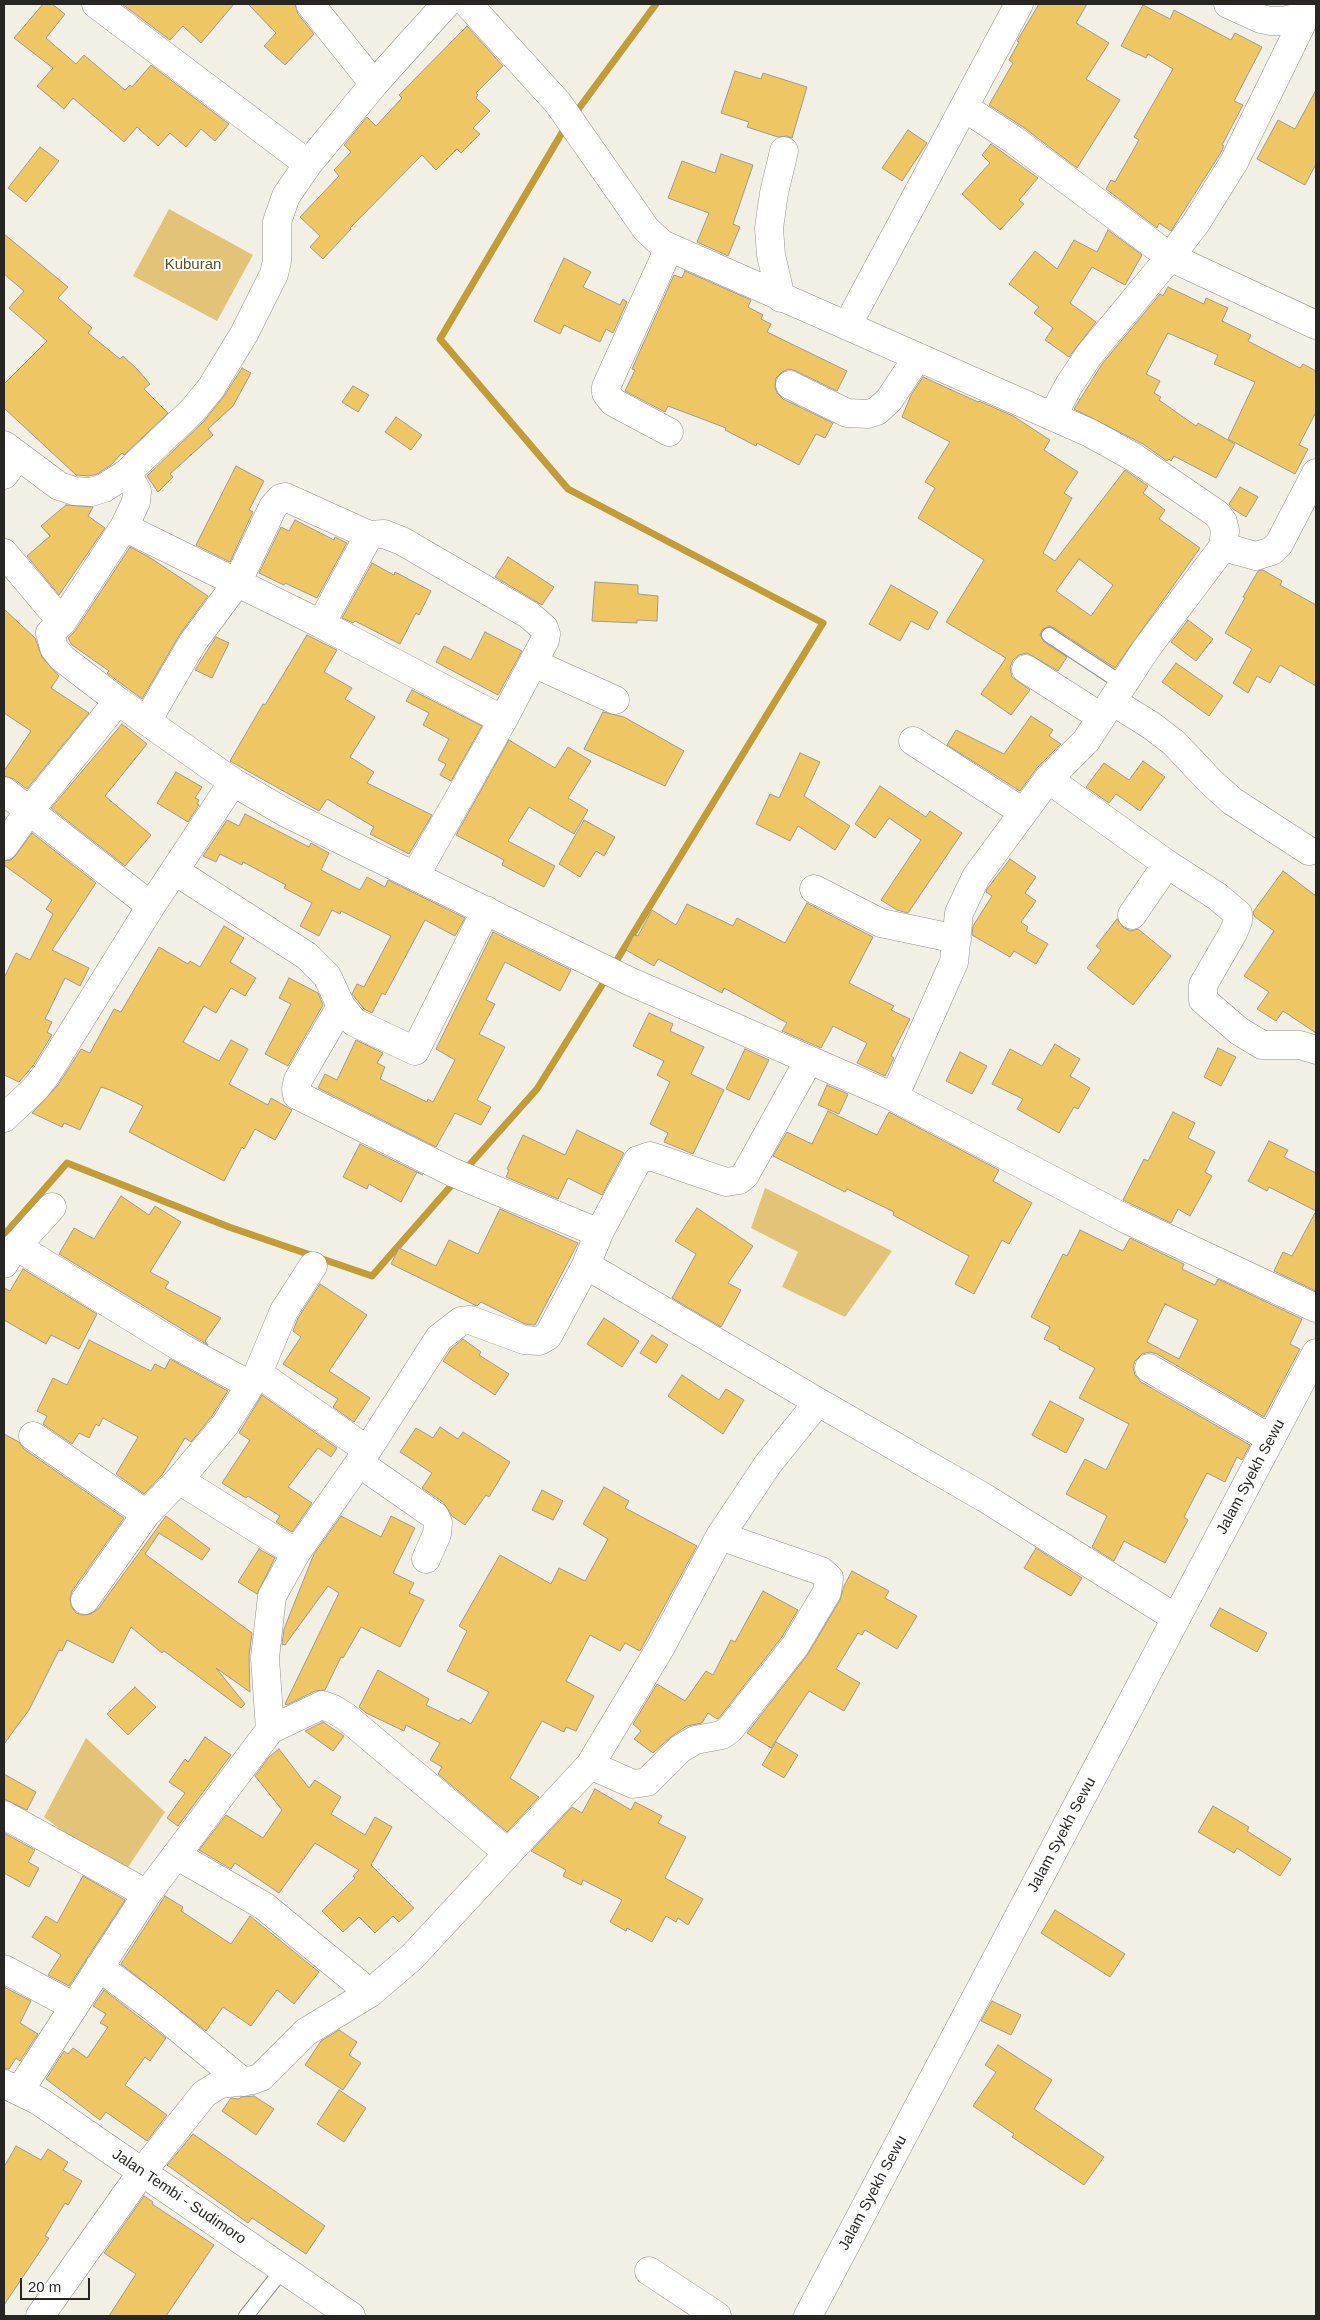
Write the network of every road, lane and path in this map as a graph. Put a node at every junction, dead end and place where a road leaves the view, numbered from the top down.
1 (96, 4) edge
2 (310, 4) edge
3 (446, 4) edge
4 (468, 4) edge
5 (1020, 4) edge
6 (1228, 4) edge
7 (1312, 13) edge
8 (374, 84) junction
9 (964, 108) junction
10 (784, 151) dead end
11 (308, 164) junction
12 (669, 248) junction
13 (1170, 257) junction
14 (781, 298) junction
15 (1316, 325) edge
16 (848, 326) junction
17 (917, 358) junction
18 (790, 385) dead end
19 (1054, 415) junction
20 (669, 432) dead end
21 (8, 459) edge
22 (126, 473) junction
23 (1316, 473) edge
24 (124, 527) junction
25 (368, 535) junction
26 (1223, 547) junction
27 (4, 553) edge
28 (237, 583) junction
29 (62, 622) junction
30 (321, 624) junction
31 (1049, 635) dead end
32 (533, 663) junction
33 (1026, 669) dead end
34 (615, 700) dead end
35 (118, 701) junction
36 (1112, 701) junction
37 (503, 720) junction
38 (147, 721) junction
39 (913, 741) dead end
40 (1048, 779) junction
41 (233, 782) junction
42 (4, 791) edge
43 (29, 811) junction
44 (1024, 812) junction
45 (4, 846) edge
46 (1309, 850) dead end
47 (1167, 864) junction
48 (175, 871) junction
49 (415, 876) junction
50 (814, 890) dead end
51 (151, 906) junction
52 (486, 910) junction
53 (1132, 915) dead end
54 (956, 939) junction
55 (341, 1006) junction
56 (1316, 1050) edge
57 (809, 1060) junction
58 (894, 1097) junction
59 (10, 1106) edge
60 (52, 1207) dead end
61 (599, 1233) junction
62 (10, 1255) edge
63 (586, 1265) junction
64 (313, 1266) dead end
65 (1316, 1308) edge
66 (1316, 1354) edge
67 (1149, 1368) dead end
68 (254, 1379) junction
69 (818, 1402) junction
70 (33, 1436) dead end
71 (1271, 1439) junction
72 (363, 1456) junction
73 (179, 1480) junction
74 (146, 1514) junction
75 (720, 1536) junction
76 (296, 1553) junction
77 (426, 1559) dead end
78 (85, 1600) dead end
79 (1176, 1618) junction
80 (270, 1730) junction
81 (590, 1765) junction
82 (4, 1814) edge
83 (508, 1853) junction
84 (176, 1854) junction
85 (147, 1894) junction
86 (99, 1967) junction
87 (4, 1969) edge
88 (370, 1993) junction
89 (73, 2006) junction
90 (243, 2082) junction
91 (12, 2087) edge
92 (142, 2172) junction
93 (284, 2268) junction
94 (650, 2271) dead end
95 (40, 2316) edge
96 (246, 2316) edge
97 (351, 2316) edge
98 (717, 2316) edge
99 (808, 2316) edge

1 - 11 street
2 - 8 street
3 - 8 street
4 - 12 street
5 - 9 street
6 - 7 street
7 - 13 street
8 - 11 street
9 - 13 street
9 - 16 street
10 - 14 street
11 - 22 street
12 - 14 street
12 - 20 street
13 - 15 street
13 - 19 street
14 - 16 street
16 - 17 street
17 - 18 street
17 - 19 street
19 - 26 street
21 - 22 street
22 - 24 street
23 - 26 street
24 - 28 street
24 - 29 street
25 - 28 street
25 - 30 street
25 - 32 street
26 - 36 street
27 - 29 street
28 - 30 street
28 - 38 street
29 - 35 street
30 - 37 street
31 - 36 lane
32 - 34 street
32 - 37 street
33 - 36 street
35 - 38 street
35 - 43 street
36 - 40 street
36 - 46 street
37 - 49 street
38 - 41 street
39 - 44 street
40 - 44 street
40 - 47 street
41 - 48 street
41 - 49 street
42 - 43 street
43 - 45 street
43 - 51 street
44 - 54 street
47 - 53 street
47 - 56 street
48 - 51 street
48 - 55 street
49 - 52 street
50 - 54 street
51 - 59 street
52 - 55 street
52 - 57 street
54 - 58 street
55 - 61 street
57 - 58 street
57 - 61 street
58 - 65 street
60 - 62 street
61 - 63 street
62 - 68 street
63 - 69 street
63 - 72 street
64 - 68 street
66 - 71 street, Jalam Syekh Sewu
67 - 71 street
68 - 72 street
68 - 73 street
69 - 75 street
69 - 79 street
70 - 74 street
71 - 79 street, Jalam Syekh Sewu
72 - 76 street
72 - 77 street
73 - 74 street
73 - 76 street
74 - 78 street
75 - 81 street
75 - 81 street
76 - 80 street
79 - 99 street, Jalam Syekh Sewu
80 - 83 street
80 - 84 street
81 - 83 street
82 - 85 street
83 - 88 street
84 - 85 street
84 - 88 street
85 - 86 street
86 - 89 street
86 - 90 street
87 - 89 street
88 - 90 street
89 - 91 street
90 - 92 street
91 - 92 street, Jalan Tembi - Sudimoro
92 - 93 street, Jalan Tembi - Sudimoro
92 - 95 street
93 - 96 lane
93 - 97 street, Jalan Tembi - Sudimoro
94 - 98 street

